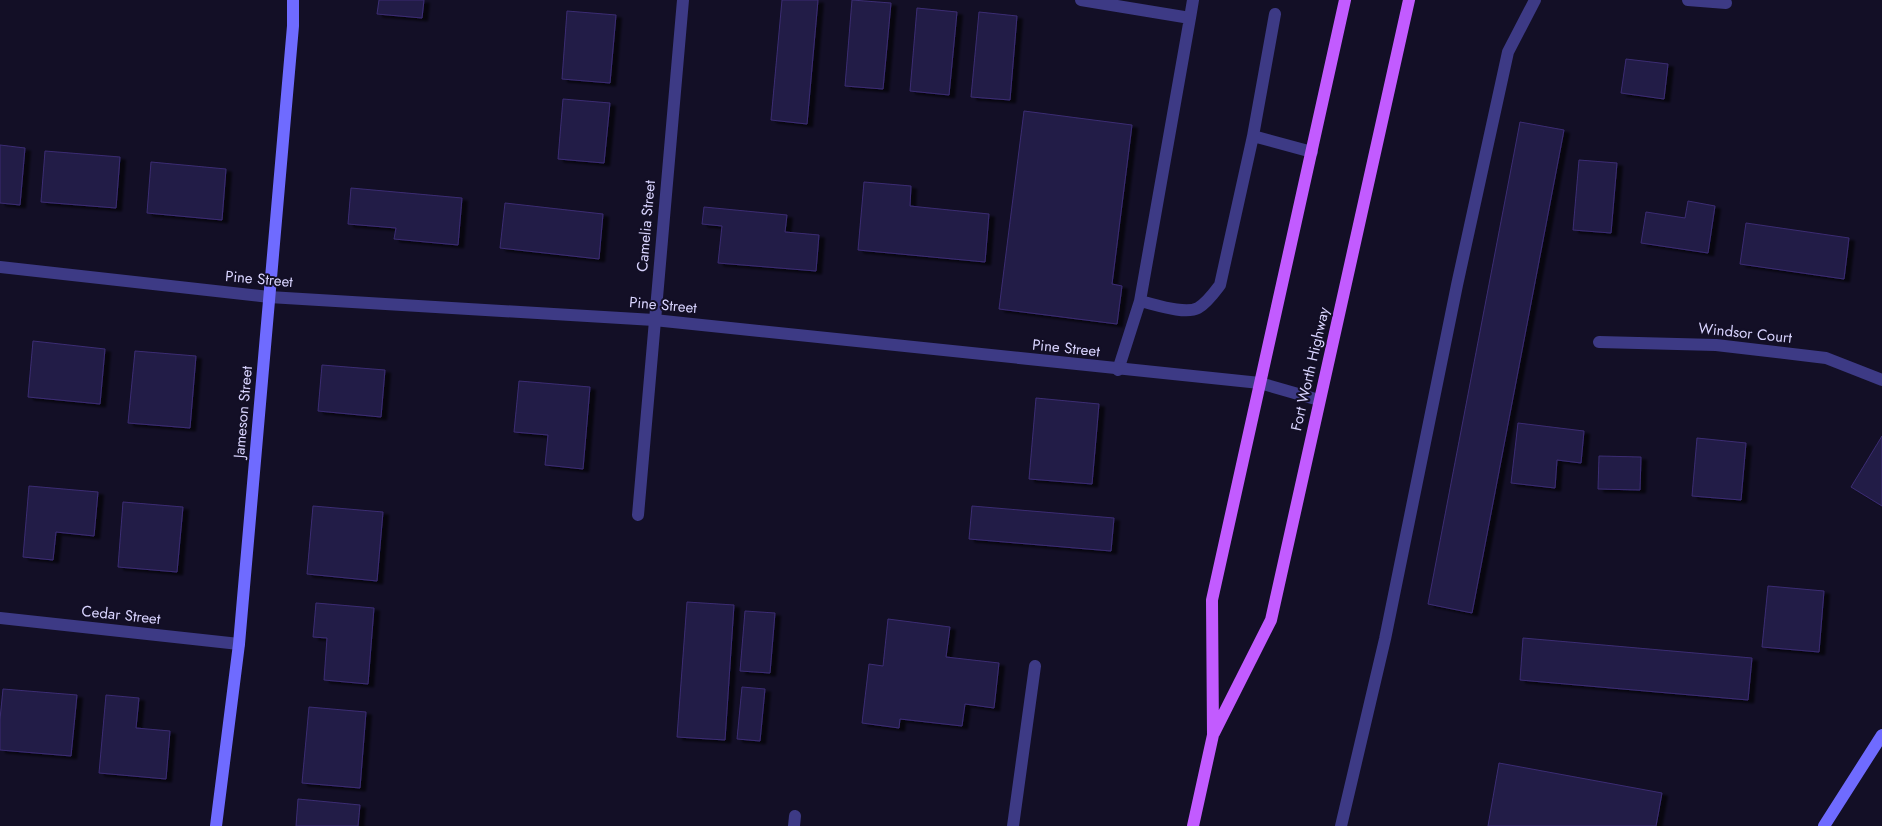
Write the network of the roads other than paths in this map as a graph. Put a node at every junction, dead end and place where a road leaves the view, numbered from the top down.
1 (293, 0) edge
2 (683, 0) edge
3 (1081, 0) edge
4 (1192, 0) edge
5 (1345, 0) edge
6 (1409, 0) edge
7 (1535, 0) edge
8 (1688, 0) edge
9 (1726, 3) dead end
10 (1275, 14) dead end
11 (1190, 18) junction
12 (1253, 136) junction
13 (1312, 152) junction
14 (0, 267) edge
15 (270, 297) junction
16 (1140, 300) junction
17 (654, 320) junction
18 (1599, 342) dead end
19 (1118, 370) junction
20 (1882, 380) edge
21 (1260, 384) junction
22 (1319, 400) junction
23 (638, 515) dead end
24 (0, 618) edge
25 (239, 644) junction
26 (1035, 666) dead end
27 (1882, 734) edge
28 (1213, 735) junction
29 (216, 826) edge
30 (1013, 826) edge
31 (1193, 826) edge
32 (1341, 826) edge
33 (1824, 826) edge

1 - 15 street, Jameson Street
2 - 17 street, Camelia Street
3 - 11 street
4 - 11 street
5 - 13 main road, Fort Worth Highway
6 - 22 main road, Fort Worth Highway
7 - 32 street
8 - 9 street
10 - 12 street
11 - 16 street
12 - 13 street
12 - 16 street
13 - 21 main road, Fort Worth Highway
14 - 15 street, Pine Street
15 - 17 street, Pine Street
15 - 25 street, Jameson Street
16 - 19 street
17 - 19 street, Pine Street
17 - 23 street, Camelia Street
18 - 20 street, Windsor Court
19 - 21 street, Pine Street
21 - 22 street, Pine Street
21 - 28 main road, Fort Worth Highway
22 - 28 main road, Fort Worth Highway
24 - 25 street, Cedar Street
25 - 29 street, Jameson Street
26 - 30 street
27 - 33 street
28 - 31 main road, Fort Worth Highway

